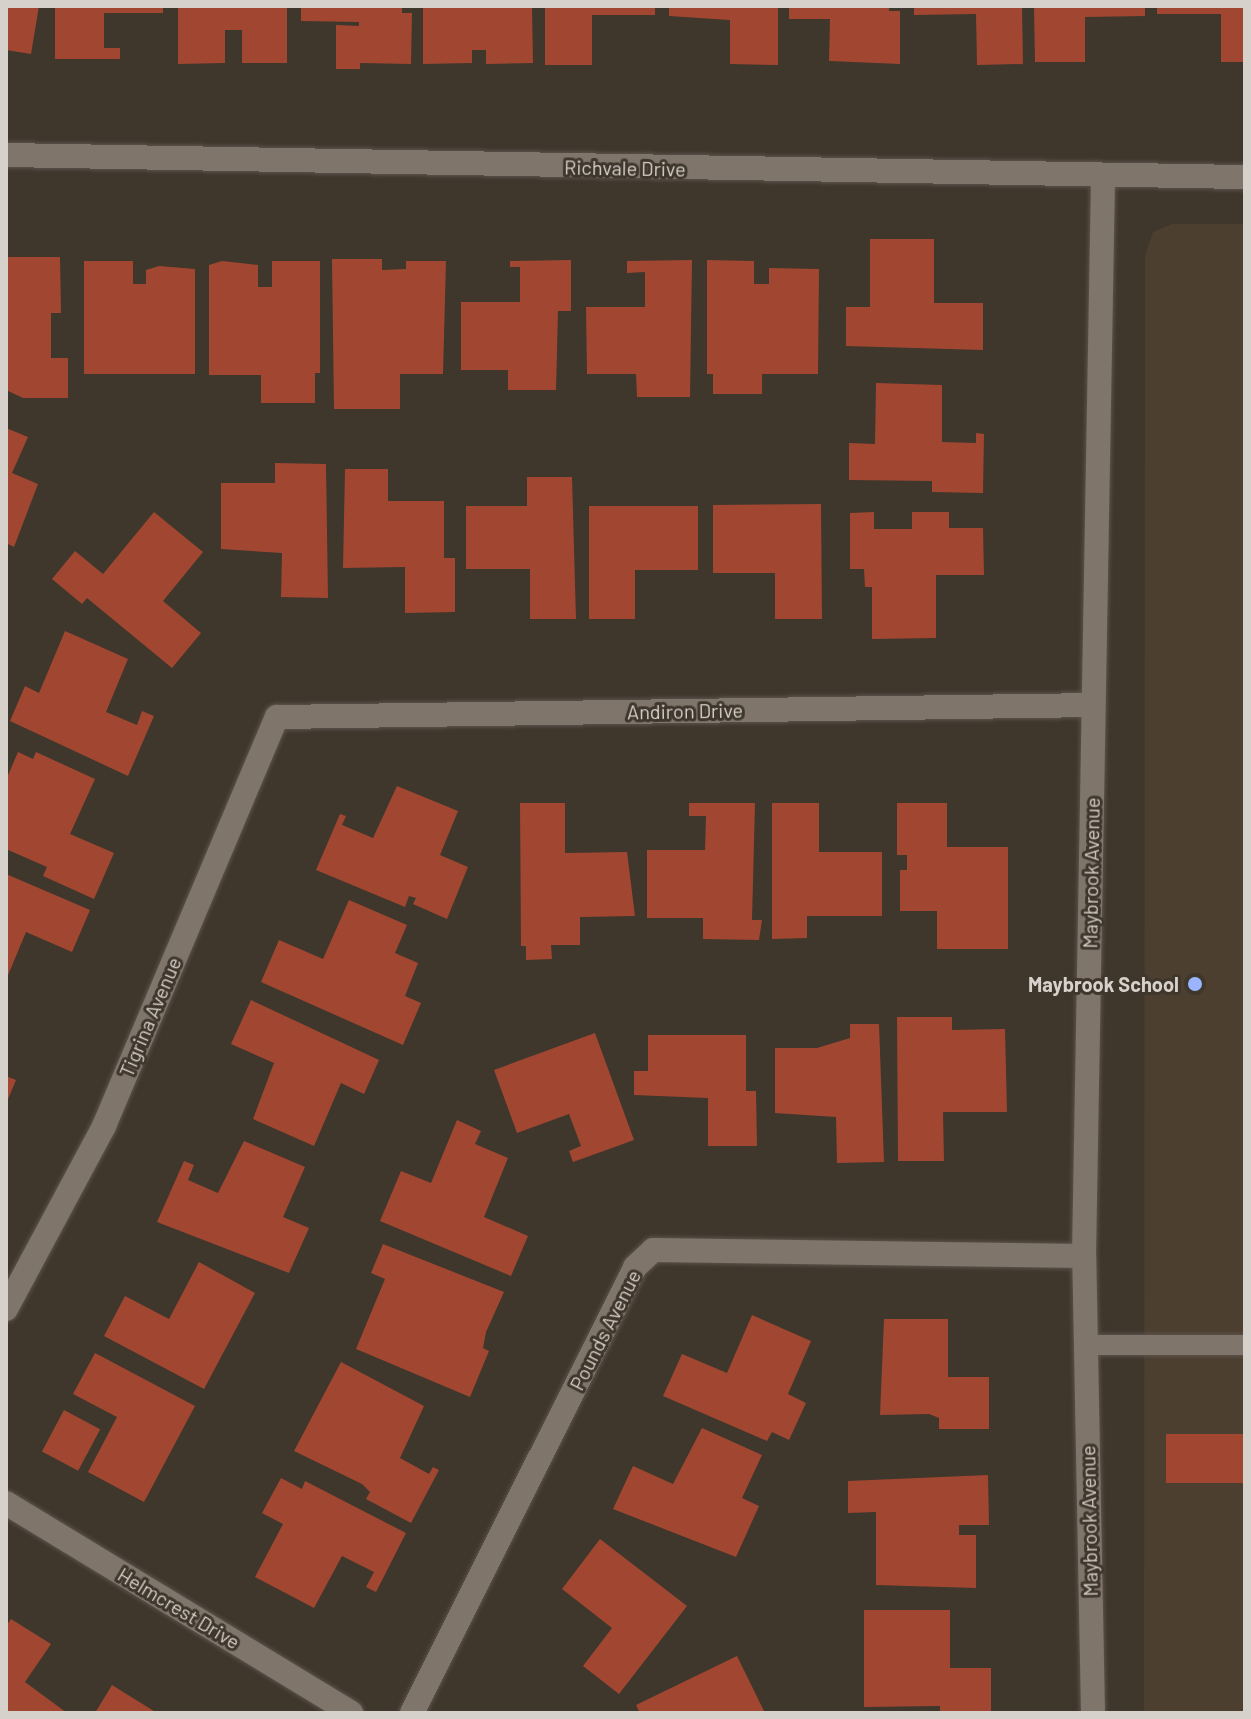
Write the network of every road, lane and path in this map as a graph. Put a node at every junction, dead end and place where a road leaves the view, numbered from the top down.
1 (6, 155) edge
2 (1245, 177) edge
3 (1103, 178) junction
4 (1093, 705) junction
5 (277, 717) joint
6 (1084, 1256) junction
7 (6, 1309) edge
8 (1086, 1345) junction
9 (1245, 1345) edge
10 (6, 1503) edge
11 (351, 1713) edge
12 (412, 1713) edge
13 (1093, 1713) edge

1 - 3 street, Richvale Drive
2 - 3 street, Richvale Drive
3 - 4 street, Maybrook Avenue
4 - 5 street, Andiron Drive
4 - 6 street, Maybrook Avenue
5 - 7 street, Tigrina Avenue
6 - 8 street, Maybrook Avenue
6 - 12 street, Pounds Avenue
8 - 9 lane
8 - 13 street, Maybrook Avenue
10 - 11 street, Helmcrest Drive

